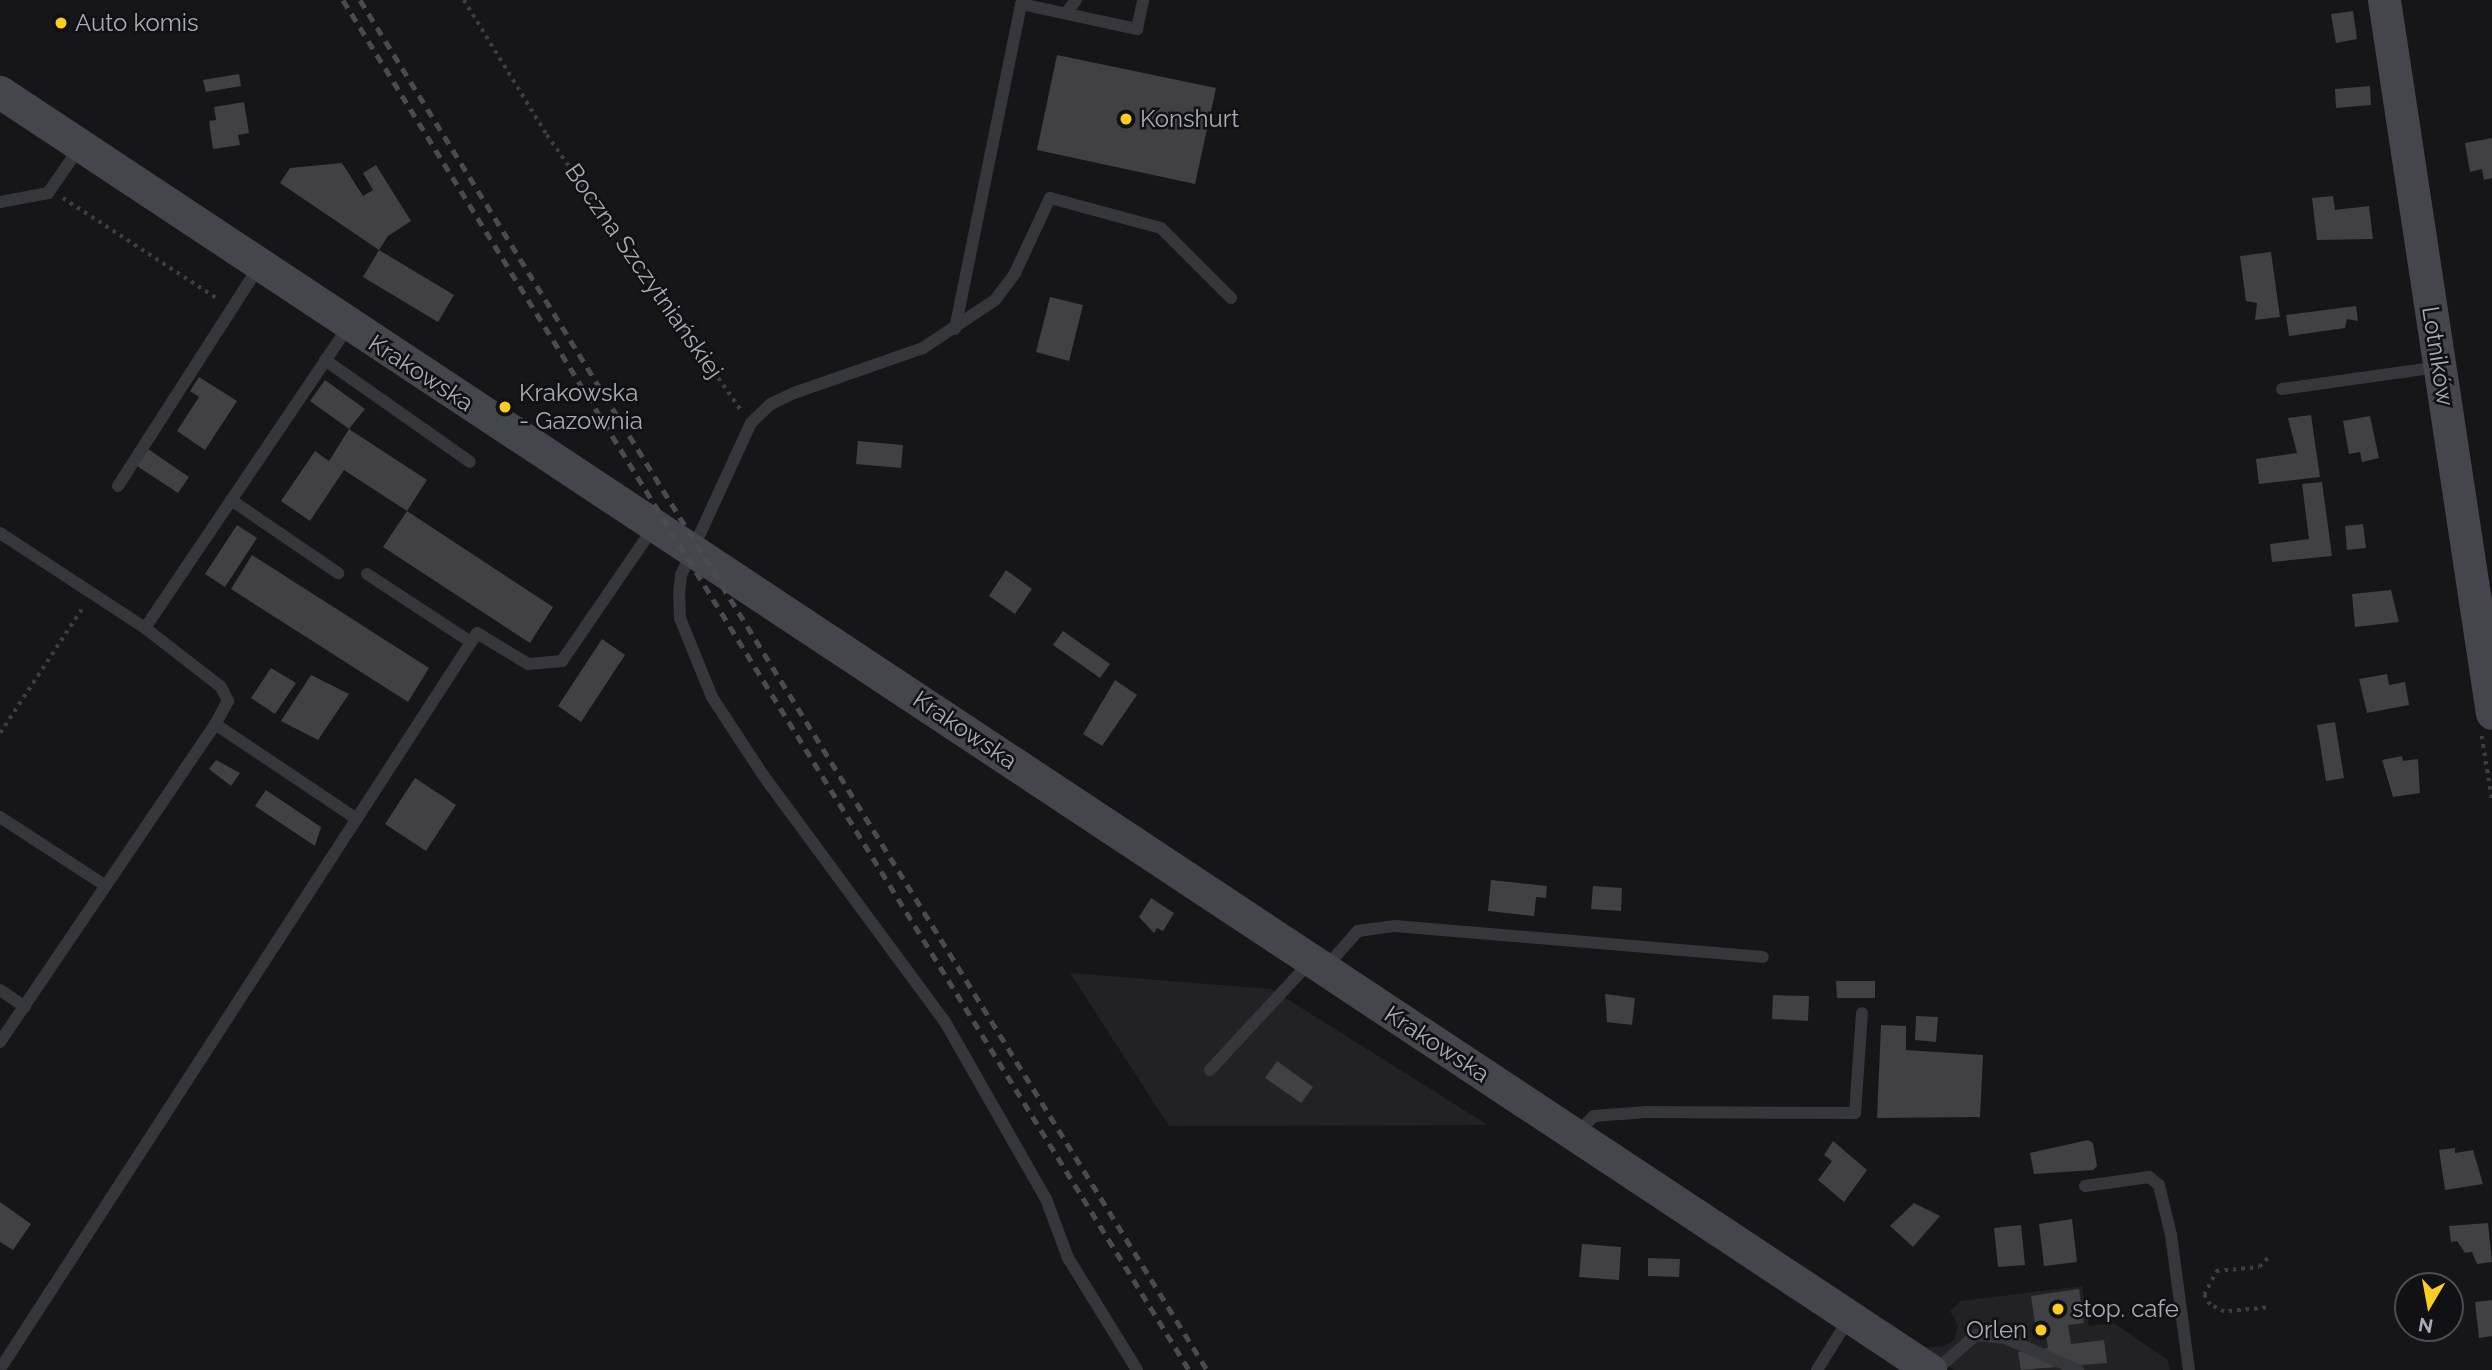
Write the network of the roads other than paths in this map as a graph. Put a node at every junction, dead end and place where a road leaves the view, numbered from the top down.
1 (1076, 0) edge
2 (1143, 0) edge
3 (2384, 0) edge
4 (1066, 13) junction
5 (0, 92) edge
6 (82, 145) junction
7 (0, 202) edge
8 (259, 266) junction
9 (1231, 298) dead end
10 (349, 325) junction
11 (955, 329) junction
12 (325, 360) junction
13 (2440, 367) junction
14 (2282, 389) dead end
15 (470, 462) dead end
16 (118, 486) dead end
17 (230, 500) junction
18 (656, 524) junction
19 (0, 533) edge
20 (695, 551) junction
21 (338, 573) dead end
22 (367, 574) dead end
23 (145, 628) junction
24 (2486, 632) edge
25 (471, 642) junction
26 (2492, 713) edge
27 (215, 724) junction
28 (0, 817) edge
29 (354, 817) junction
30 (106, 886) junction
31 (1763, 957) dead end
32 (1317, 965) junction
33 (0, 990) edge
34 (25, 1007) junction
35 (1862, 1013) dead end
36 (0, 1042) edge
37 (1210, 1070) dead end
38 (1576, 1134) junction
39 (2085, 1186) dead end
40 (1850, 1317) junction
41 (0, 1369) edge
42 (1137, 1370) edge
43 (1817, 1370) edge
44 (1930, 1370) edge
45 (1936, 1370) edge
46 (2078, 1370) edge
47 (2189, 1370) edge

1 - 4 lane
2 - 4 lane
3 - 13 main road, Lotników
4 - 11 lane
5 - 6 main road, Krakowska
6 - 7 lane
6 - 8 main road, Krakowska
8 - 10 main road, Krakowska
8 - 16 lane
9 - 11 lane
10 - 12 lane
10 - 18 main road, Krakowska
11 - 20 lane
12 - 15 lane
12 - 17 lane
13 - 14 lane
13 - 24 main road, Lotników
17 - 21 lane
17 - 23 lane
18 - 20 main road, Krakowska
18 - 25 lane
19 - 23 lane
20 - 32 main road, Krakowska
20 - 42 lane
22 - 25 lane
23 - 27 lane
24 - 26 main road, Lotników
25 - 29 lane
27 - 29 lane
27 - 30 lane
28 - 30 lane
29 - 41 lane
30 - 34 lane
31 - 32 lane
32 - 37 lane
32 - 38 main road, Krakowska
33 - 34 lane
34 - 36 lane
35 - 38 lane
38 - 40 main road, Krakowska
39 - 47 lane
40 - 43 lane
40 - 44 main road, Krakowska
45 - 46 lane

